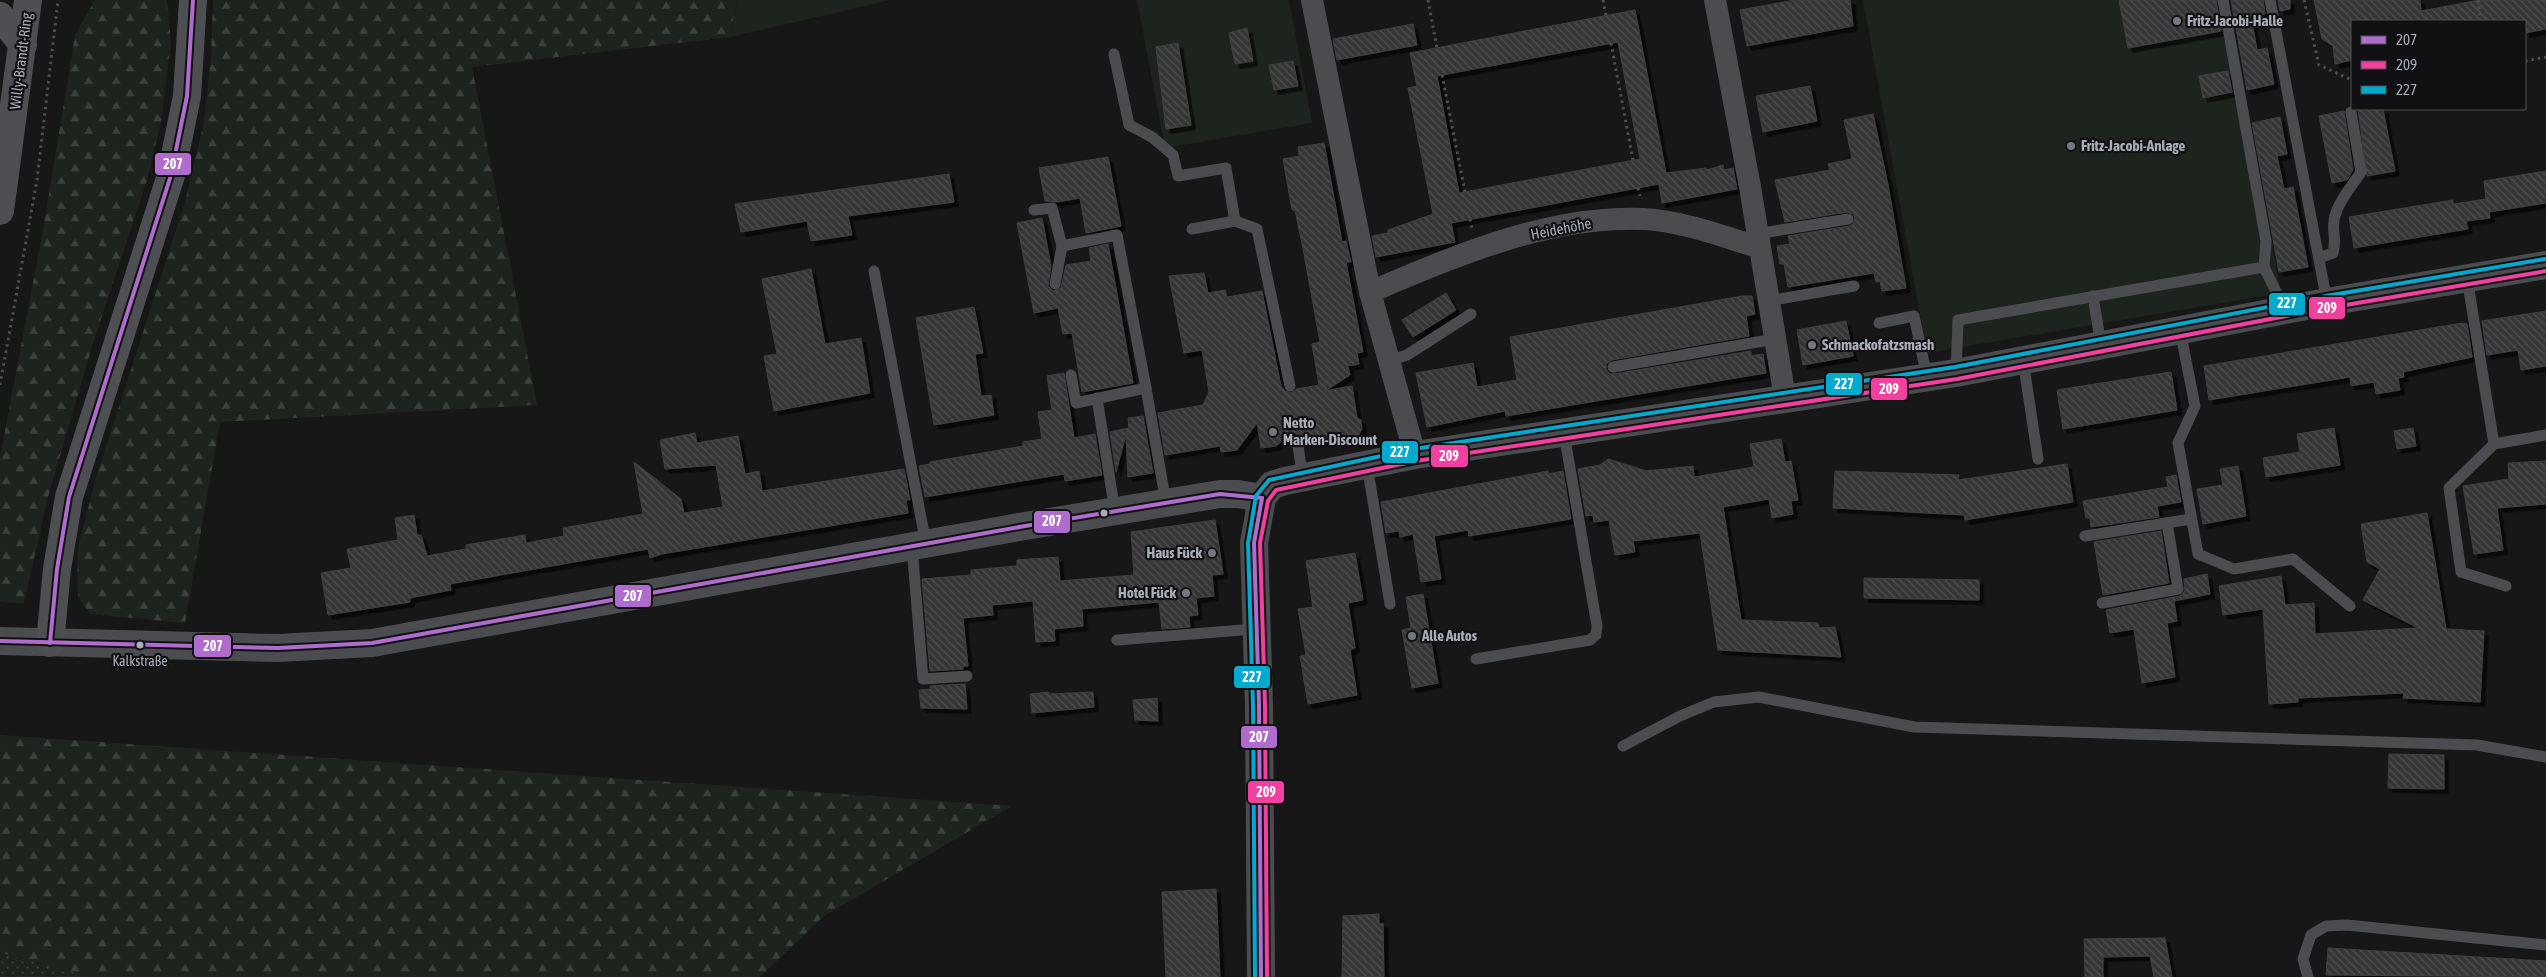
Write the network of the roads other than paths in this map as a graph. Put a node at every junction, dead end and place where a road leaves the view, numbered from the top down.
1 (28, 0) edge
2 (193, 0) edge
3 (1312, 0) edge
4 (1715, 0) edge
5 (2223, 0) edge
6 (2270, 0) edge
7 (0, 16) edge
8 (23, 45) junction
9 (1114, 54) dead end
10 (2352, 112) dead end
11 (1034, 210) dead end
12 (0, 211) edge
13 (1848, 219) dead end
14 (1235, 221) junction
15 (1192, 229) dead end
16 (1757, 240) junction
17 (1062, 246) junction
18 (2319, 258) junction
19 (2546, 265) edge
20 (2264, 267) junction
21 (874, 271) dead end
22 (2467, 278) junction
23 (1055, 284) dead end
24 (1854, 286) dead end
25 (1370, 292) junction
26 (2093, 296) junction
27 (1768, 301) junction
28 (2327, 302) junction
29 (2285, 310) junction
30 (1471, 314) dead end
31 (1879, 323) dead end
32 (2180, 330) junction
33 (1775, 339) junction
34 (2101, 345) junction
35 (2023, 360) junction
36 (1389, 361) junction
37 (1613, 367) dead end
38 (1956, 372) junction
39 (1071, 374) dead end
40 (1927, 377) junction
41 (1290, 386) dead end
42 (1146, 388) junction
43 (1097, 398) junction
44 (1785, 398) junction
45 (1564, 433) junction
46 (2546, 435) edge
47 (1297, 440) dead end
48 (2494, 444) junction
49 (1415, 455) junction
50 (2038, 459) dead end
51 (1367, 465) junction
52 (1303, 478) junction
53 (1262, 498) junction
54 (1166, 503) junction
55 (1114, 512) junction
56 (2191, 519) junction
57 (2167, 523) junction
58 (2085, 536) dead end
59 (919, 546) junction
60 (2506, 586) dead end
61 (2102, 603) dead end
62 (1390, 604) dead end
63 (2350, 606) dead end
64 (1255, 629) junction
65 (1117, 640) dead end
66 (0, 641) edge
67 (50, 643) junction
68 (1476, 659) dead end
69 (966, 676) dead end
70 (1623, 746) dead end
71 (2546, 758) edge
72 (2546, 945) edge
73 (1261, 977) edge
74 (2308, 977) edge

1 - 8 main road, Willy-Brandt-Ring
2 - 67 main road
3 - 25 street
4 - 16 street
5 - 20 lane
6 - 18 lane
7 - 8 main road
8 - 12 main road, Willy-Brandt-Ring
9 - 14 lane
10 - 18 lane
11 - 17 lane
13 - 16 lane
14 - 15 lane
14 - 41 lane
16 - 25 street, Heidehöhe
16 - 27 street
17 - 23 lane
17 - 42 lane
18 - 28 lane
19 - 22 street
20 - 26 lane
20 - 29 lane
21 - 59 lane
22 - 28 street
22 - 48 lane
24 - 27 lane
25 - 36 street
26 - 34 lane
26 - 38 lane
27 - 33 street
28 - 29 street
29 - 32 street
30 - 36 lane
31 - 40 lane
32 - 34 street
32 - 56 lane
33 - 37 lane
33 - 44 street
34 - 35 street
35 - 38 street
35 - 50 lane
36 - 49 street
38 - 40 street
39 - 43 lane
40 - 44 street
42 - 43 lane
42 - 54 lane
43 - 55 lane
44 - 45 street
45 - 49 street
45 - 68 lane
46 - 48 lane
47 - 52 lane
48 - 60 lane
49 - 51 street
51 - 52 street
51 - 62 lane
52 - 53 street
53 - 54 street
53 - 64 street
54 - 55 street
55 - 59 street
56 - 57 lane
56 - 63 lane
57 - 58 lane
57 - 61 lane
59 - 67 street
59 - 69 lane
64 - 65 lane
64 - 73 street
66 - 67 street
70 - 71 lane
72 - 74 lane

